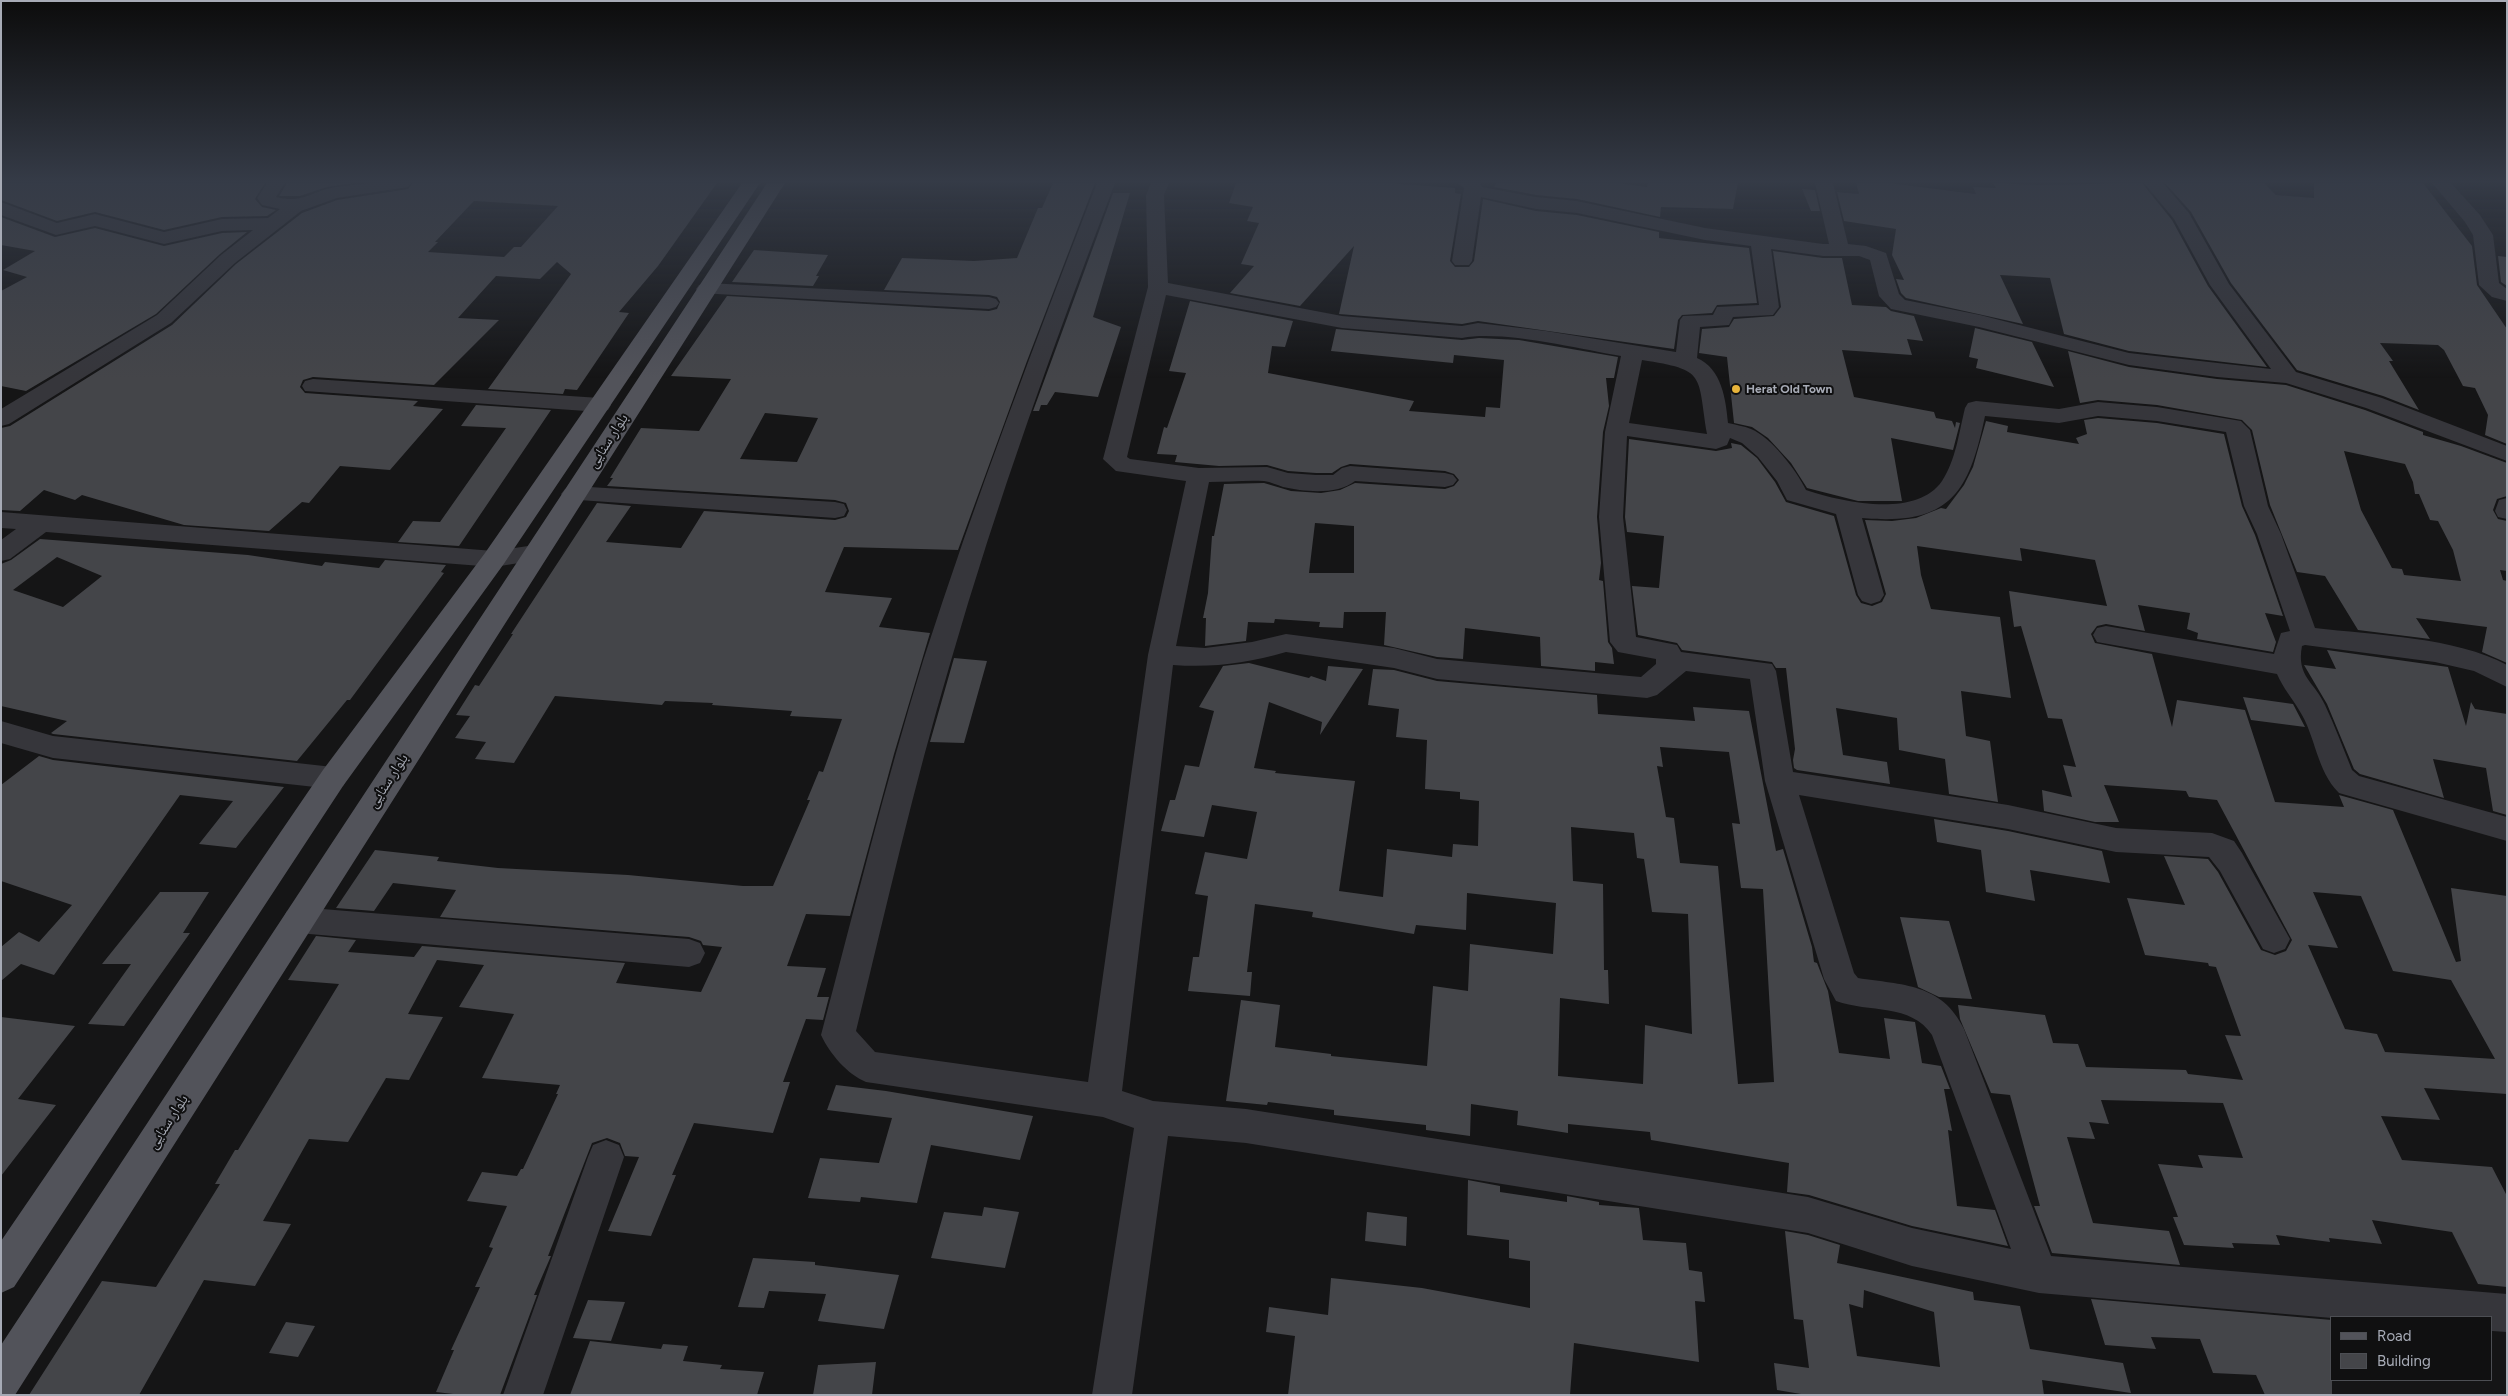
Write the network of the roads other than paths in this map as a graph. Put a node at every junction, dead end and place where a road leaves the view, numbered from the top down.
1 (243, 248) edge
2 (707, 248) edge
3 (733, 248) edge
4 (1081, 248) edge
5 (1157, 248) edge
6 (1463, 248) edge
7 (1761, 248) edge
8 (1810, 248) edge
9 (2199, 248) edge
10 (2485, 248) edge
11 (1840, 249) joint
12 (1462, 261) dead end
13 (1158, 287) junction
14 (706, 289) junction
15 (2507, 295) edge
16 (989, 303) dead end
17 (1634, 352) junction
18 (1686, 362) junction
19 (2288, 377) junction
20 (313, 386) dead end
21 (600, 405) junction
22 (1, 419) edge
23 (1617, 428) junction
24 (1717, 429) junction
25 (2507, 454) edge
26 (1198, 475) junction
27 (1445, 480) dead end
28 (573, 494) junction
29 (2507, 506) edge
30 (1847, 509) junction
31 (834, 510) dead end
32 (2507, 511) edge
33 (1, 520) edge
34 (41, 523) junction
35 (1, 553) edge
36 (535, 553) junction
37 (494, 559) junction
38 (1871, 595) dead end
39 (2106, 635) dead end
40 (2305, 636) junction
41 (1161, 656) junction
42 (1670, 666) junction
43 (2286, 666) junction
44 (2507, 677) edge
45 (1, 732) edge
46 (333, 778) junction
47 (1780, 781) junction
48 (2507, 828) edge
49 (298, 920) junction
50 (2274, 939) dead end
51 (690, 953) dead end
52 (1103, 1101) junction
53 (1153, 1118) junction
54 (606, 1157) dead end
55 (1, 1274) edge
56 (2039, 1274) junction
57 (2507, 1313) edge
58 (1, 1381) edge
59 (523, 1395) edge
60 (1112, 1395) edge

1 - 22 street
2 - 21 main road, بلوار سنایی
3 - 14 main road, بلوار سنایی
4 - 52 street
5 - 13 street
6 - 12 street
7 - 18 street
8 - 11 street
9 - 19 street
10 - 15 street
11 - 19 street
13 - 17 street
13 - 26 street
14 - 16 street
14 - 28 main road, بلوار سنایی
17 - 18 street
17 - 23 street
18 - 24 street
19 - 25 street
20 - 21 street
21 - 37 main road, بلوار سنایی
23 - 24 street
23 - 42 street
24 - 30 street
26 - 27 street
26 - 41 street
28 - 31 street
28 - 36 main road, بلوار سنایی
29 - 32 street
30 - 38 street
30 - 40 street
33 - 34 street
34 - 35 street
34 - 37 street
36 - 37 street
36 - 49 main road, بلوار سنایی
37 - 46 main road, بلوار سنایی
39 - 43 street
40 - 43 street
40 - 44 street
41 - 42 street
41 - 52 street
42 - 47 street
43 - 48 street
45 - 46 street
46 - 55 main road, بلوار سنایی
47 - 50 street
47 - 56 street
49 - 51 street
49 - 58 main road, بلوار سنایی
52 - 53 street
53 - 56 street
53 - 60 street
54 - 59 street
56 - 57 street

